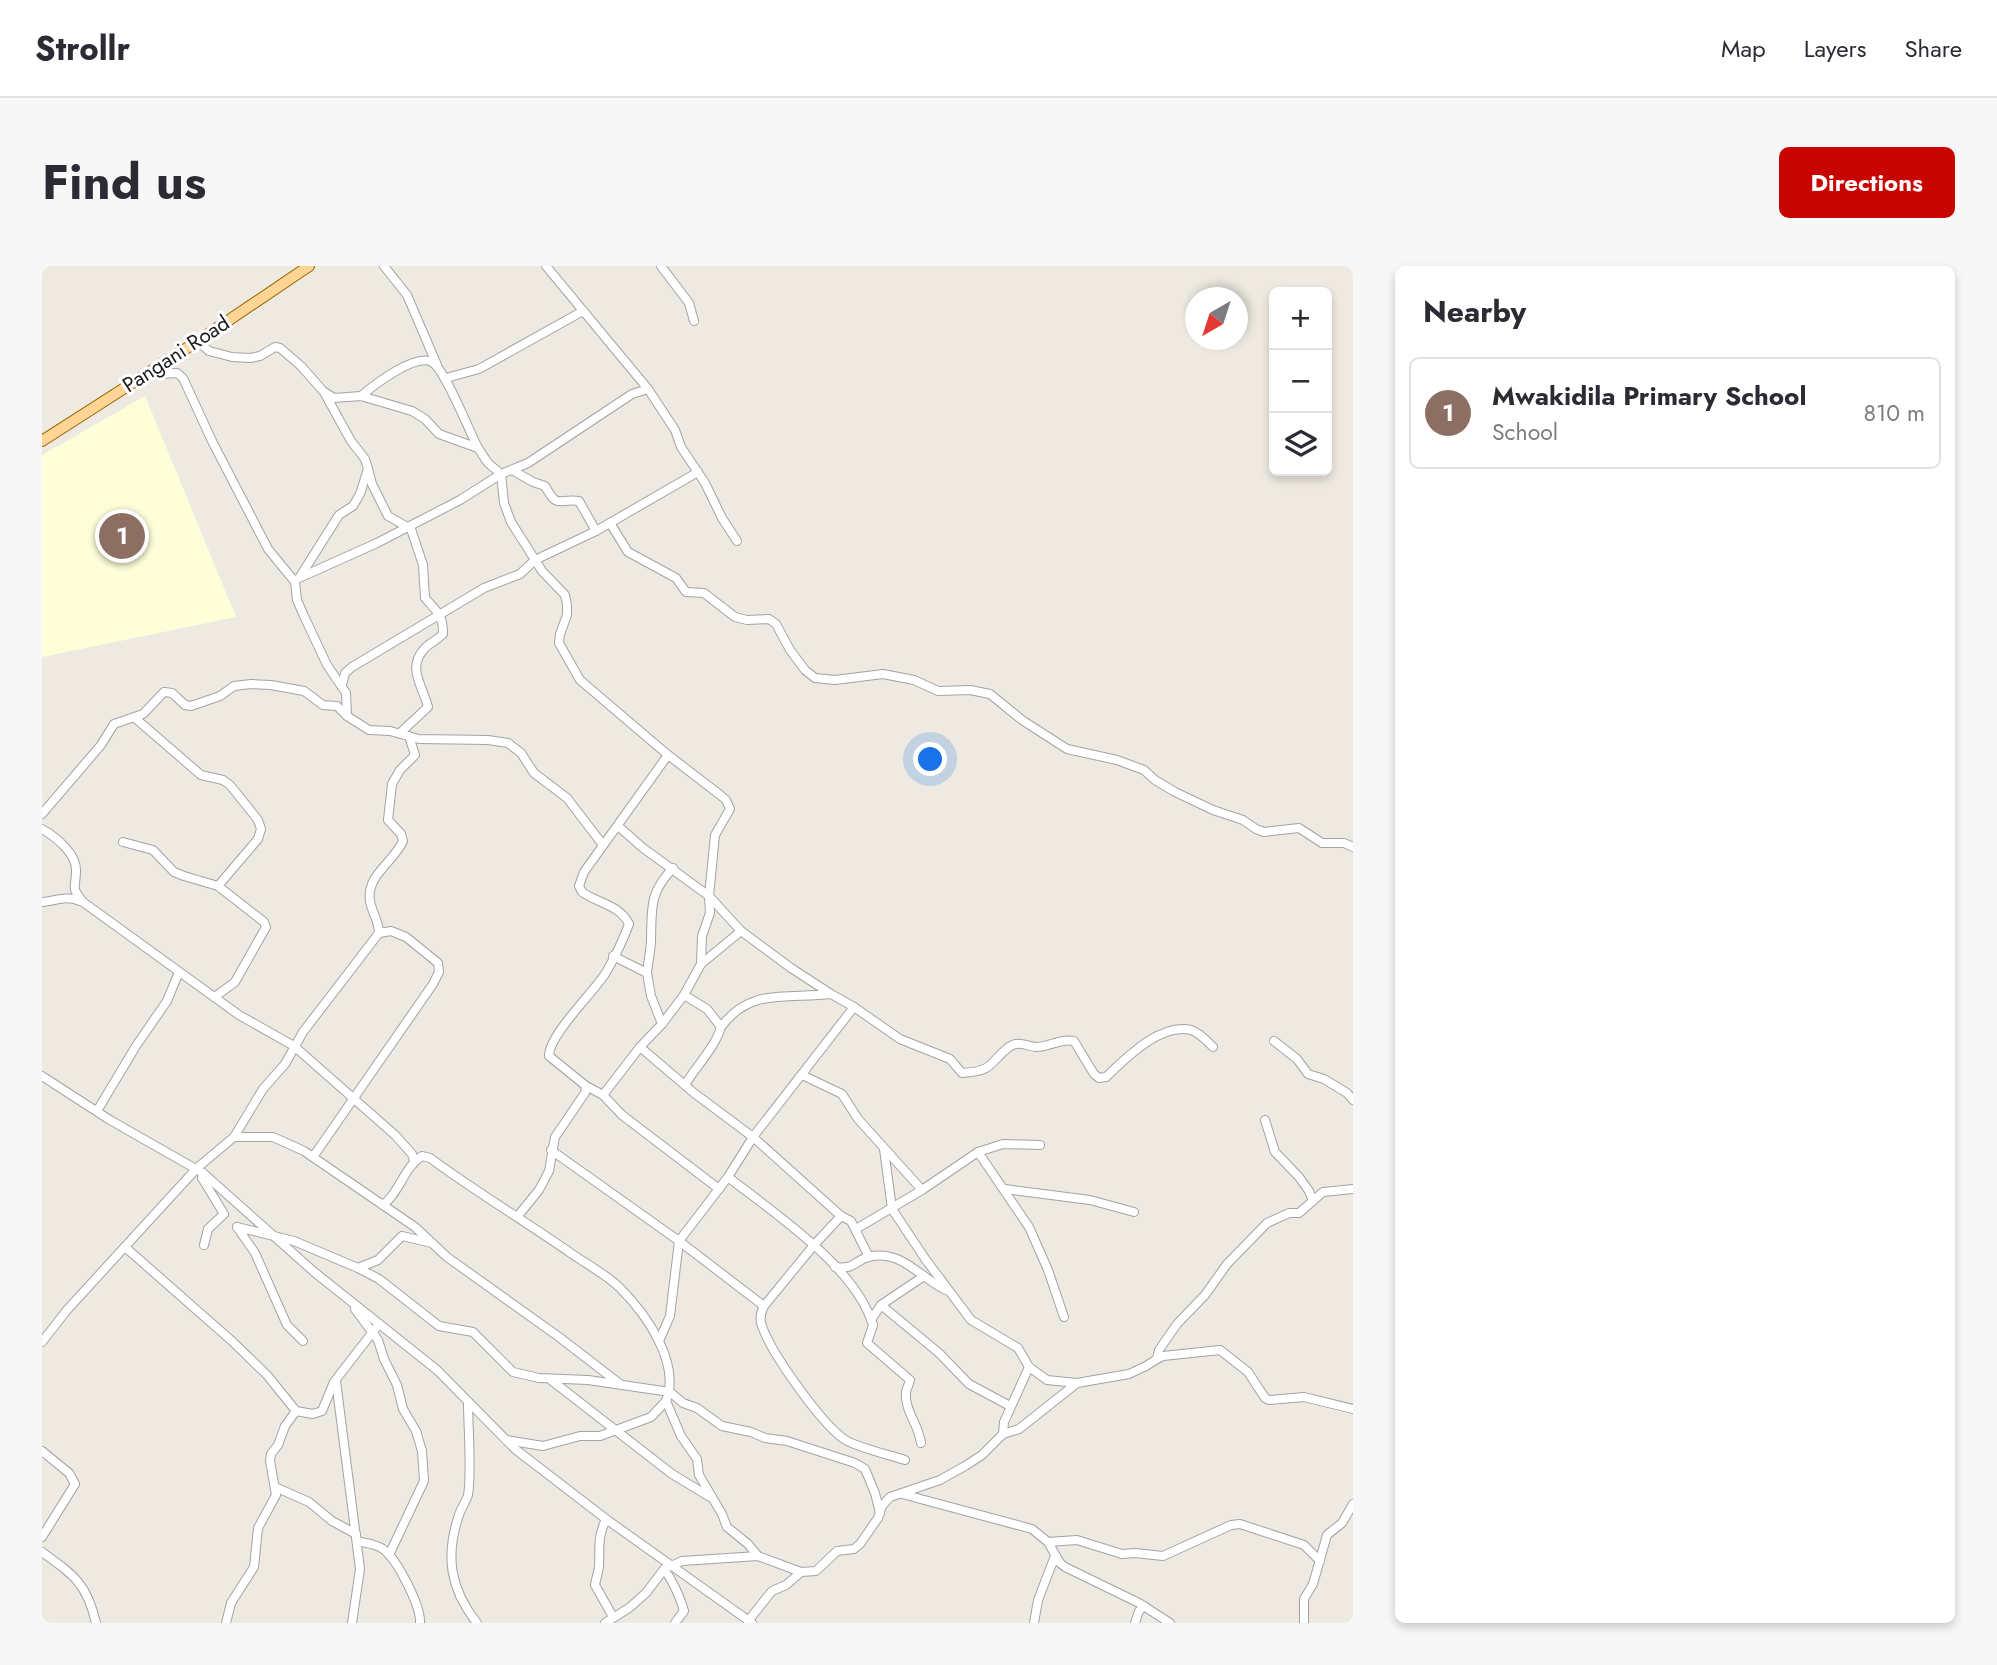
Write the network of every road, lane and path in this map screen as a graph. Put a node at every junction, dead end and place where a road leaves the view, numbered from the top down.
1 (309, 266) edge
2 (384, 266) edge
3 (547, 266) edge
4 (661, 266) edge
5 (583, 311) junction
6 (694, 321) dead end
7 (198, 341) junction
8 (438, 367) junction
9 (145, 375) junction
10 (446, 378) junction
11 (648, 389) junction
12 (323, 391) junction
13 (361, 396) junction
14 (42, 441) edge
15 (478, 448) junction
16 (368, 470) junction
17 (512, 470) junction
18 (698, 471) junction
19 (501, 474) junction
20 (610, 523) junction
21 (407, 526) junction
22 (596, 531) junction
23 (737, 541) dead end
24 (535, 561) junction
25 (297, 580) junction
26 (440, 613) junction
27 (342, 685) junction
28 (347, 716) junction
29 (135, 718) junction
30 (404, 734) junction
31 (668, 755) junction
32 (42, 814) edge
33 (618, 825) junction
34 (42, 829) edge
35 (123, 842) dead end
36 (603, 845) junction
37 (1353, 847) edge
38 (673, 868) junction
39 (218, 886) junction
40 (709, 896) junction
41 (42, 902) edge
42 (83, 902) junction
43 (741, 931) junction
44 (379, 933) junction
45 (613, 956) junction
46 (701, 964) junction
47 (179, 972) junction
48 (647, 973) junction
49 (831, 994) junction
50 (684, 995) junction
51 (216, 996) junction
52 (854, 1007) junction
53 (662, 1024) junction
54 (721, 1027) junction
55 (1274, 1041) dead end
56 (294, 1046) junction
57 (640, 1047) junction
58 (1213, 1047) dead end
59 (802, 1075) junction
60 (42, 1076) edge
61 (685, 1085) junction
62 (586, 1086) junction
63 (603, 1095) junction
64 (354, 1098) junction
65 (1353, 1100) edge
66 (97, 1111) junction
67 (1265, 1120) dead end
68 (234, 1137) junction
69 (753, 1137) junction
70 (1040, 1145) dead end
71 (884, 1149) junction
72 (551, 1150) junction
73 (978, 1152) junction
74 (313, 1157) junction
75 (414, 1161) junction
76 (200, 1170) junction
77 (728, 1177) junction
78 (719, 1189) junction
79 (1005, 1189) junction
80 (1353, 1189) edge
81 (922, 1190) junction
82 (1313, 1202) junction
83 (383, 1205) junction
84 (892, 1209) junction
85 (1134, 1212) dead end
86 (841, 1216) junction
87 (517, 1217) junction
88 (856, 1229) junction
89 (276, 1236) junction
90 (679, 1241) junction
91 (432, 1243) junction
92 (204, 1245) dead end
93 (814, 1245) junction
94 (125, 1247) junction
95 (869, 1257) junction
96 (835, 1267) junction
97 (358, 1268) junction
98 (923, 1276) junction
99 (949, 1291) junction
100 (345, 1296) junction
101 (881, 1305) junction
102 (764, 1306) junction
103 (1064, 1317) dead end
104 (871, 1320) junction
105 (379, 1324) junction
106 (372, 1331) junction
107 (303, 1341) dead end
108 (659, 1341) junction
109 (42, 1342) edge
110 (1157, 1359) junction
111 (1029, 1367) junction
112 (550, 1379) junction
113 (336, 1381) junction
114 (1077, 1383) junction
115 (622, 1386) junction
116 (668, 1397) junction
117 (468, 1402) junction
118 (1010, 1406) junction
119 (1353, 1409) edge
120 (296, 1411) junction
121 (618, 1431) junction
122 (1003, 1434) junction
123 (506, 1439) junction
124 (921, 1443) dead end
125 (42, 1451) edge
126 (905, 1460) dead end
127 (275, 1487) junction
128 (902, 1494) junction
129 (712, 1498) junction
130 (1353, 1504) edge
131 (880, 1513) junction
132 (606, 1519) junction
133 (42, 1537) edge
134 (356, 1538) junction
135 (1048, 1542) junction
136 (42, 1552) edge
137 (389, 1555) junction
138 (758, 1556) junction
139 (1055, 1556) junction
140 (1320, 1561) junction
141 (668, 1567) junction
142 (801, 1572) junction
143 (1144, 1606) junction
144 (613, 1617) junction
145 (750, 1622) edge
146 (96, 1623) edge
147 (226, 1623) edge
148 (352, 1623) edge
149 (420, 1623) edge
150 (477, 1623) edge
151 (605, 1623) edge
152 (675, 1623) edge
153 (1034, 1623) edge
154 (1135, 1623) edge
155 (1170, 1623) edge
156 (1304, 1623) edge

1 - 7 main road, Pangani Road
2 - 8 street
3 - 5 street
4 - 6 street
5 - 10 street
5 - 11 street
7 - 9 main road, Pangani Road
7 - 12 street
8 - 10 street
8 - 13 street
9 - 14 main road, Pangani Road
9 - 25 street
10 - 15 street
11 - 17 street
11 - 18 street
12 - 13 street
12 - 16 street
13 - 15 street
15 - 19 street
16 - 21 street
16 - 25 street
17 - 19 street
17 - 22 street
18 - 20 street
18 - 23 street
19 - 21 street
19 - 24 street
20 - 22 street
20 - 37 street
21 - 25 street
21 - 26 street
22 - 24 street
24 - 26 street
24 - 31 street
25 - 27 street
26 - 27 street
26 - 30 street
27 - 28 street
28 - 29 street
28 - 30 street
29 - 32 street
29 - 39 street
30 - 36 street
30 - 44 street
31 - 33 street
31 - 40 street
33 - 36 street
33 - 38 street
34 - 42 street
35 - 39 street
36 - 45 street
38 - 40 street
38 - 48 street
39 - 51 street
40 - 43 street
40 - 46 street
41 - 42 street
42 - 47 street
43 - 46 street
43 - 49 street
44 - 56 street
44 - 64 street
45 - 48 street
45 - 62 street
46 - 50 street
47 - 51 street
47 - 66 street
48 - 53 street
49 - 52 street
49 - 54 street
50 - 53 street
50 - 54 street
51 - 56 street
52 - 58 street
52 - 59 street
53 - 57 street
54 - 61 street
55 - 65 street
56 - 64 street
56 - 68 street
57 - 61 street
57 - 63 street
59 - 69 street
59 - 71 street
60 - 66 street
61 - 69 street
62 - 63 street
62 - 72 street
63 - 78 street
64 - 74 street
64 - 75 street
66 - 76 street
67 - 82 street
68 - 74 street
68 - 76 street
69 - 77 street
69 - 86 street
70 - 73 street
71 - 81 street
71 - 84 street
72 - 87 street
72 - 90 street
73 - 79 street
73 - 81 street
74 - 83 street
75 - 83 street
75 - 87 street
76 - 89 street
76 - 92 street
76 - 94 street
77 - 78 street
77 - 93 street
78 - 90 street
79 - 85 street
79 - 103 street
80 - 82 street
81 - 84 street
82 - 110 street
83 - 91 street
84 - 88 street
84 - 99 street
86 - 88 street
86 - 93 street
87 - 108 street
88 - 95 street
89 - 97 street
89 - 100 street
89 - 107 street
90 - 102 street
90 - 108 street
91 - 97 street
91 - 115 street
93 - 96 street
93 - 102 street
94 - 109 street
94 - 120 street
95 - 96 street
95 - 98 street
96 - 104 street
97 - 112 street
98 - 99 street
98 - 101 street
99 - 111 street
100 - 105 street
100 - 106 street
101 - 104 street
101 - 118 street
102 - 126 street
104 - 124 street
105 - 106 street
105 - 117 street
106 - 113 street
106 - 137 street
108 - 116 street
110 - 114 street
110 - 119 street
111 - 114 street
111 - 118 street
112 - 115 street
112 - 121 street
113 - 120 street
113 - 134 street
114 - 122 street
115 - 116 street
116 - 121 street
116 - 129 street
116 - 131 street
117 - 123 street
117 - 150 street
118 - 122 street
120 - 127 street
121 - 123 street
121 - 129 street
122 - 128 street
123 - 132 street
125 - 133 street
127 - 134 street
127 - 147 street
128 - 131 street
128 - 135 street
129 - 138 street
130 - 140 street
131 - 142 street
132 - 141 street
132 - 144 street
134 - 137 street
134 - 148 street
135 - 139 street
135 - 140 street
136 - 146 street
137 - 149 street
138 - 141 street
138 - 142 street
139 - 143 street
139 - 153 street
140 - 156 street
141 - 144 street
141 - 145 street
141 - 152 street
142 - 145 street
143 - 154 street
143 - 155 street
144 - 151 street

